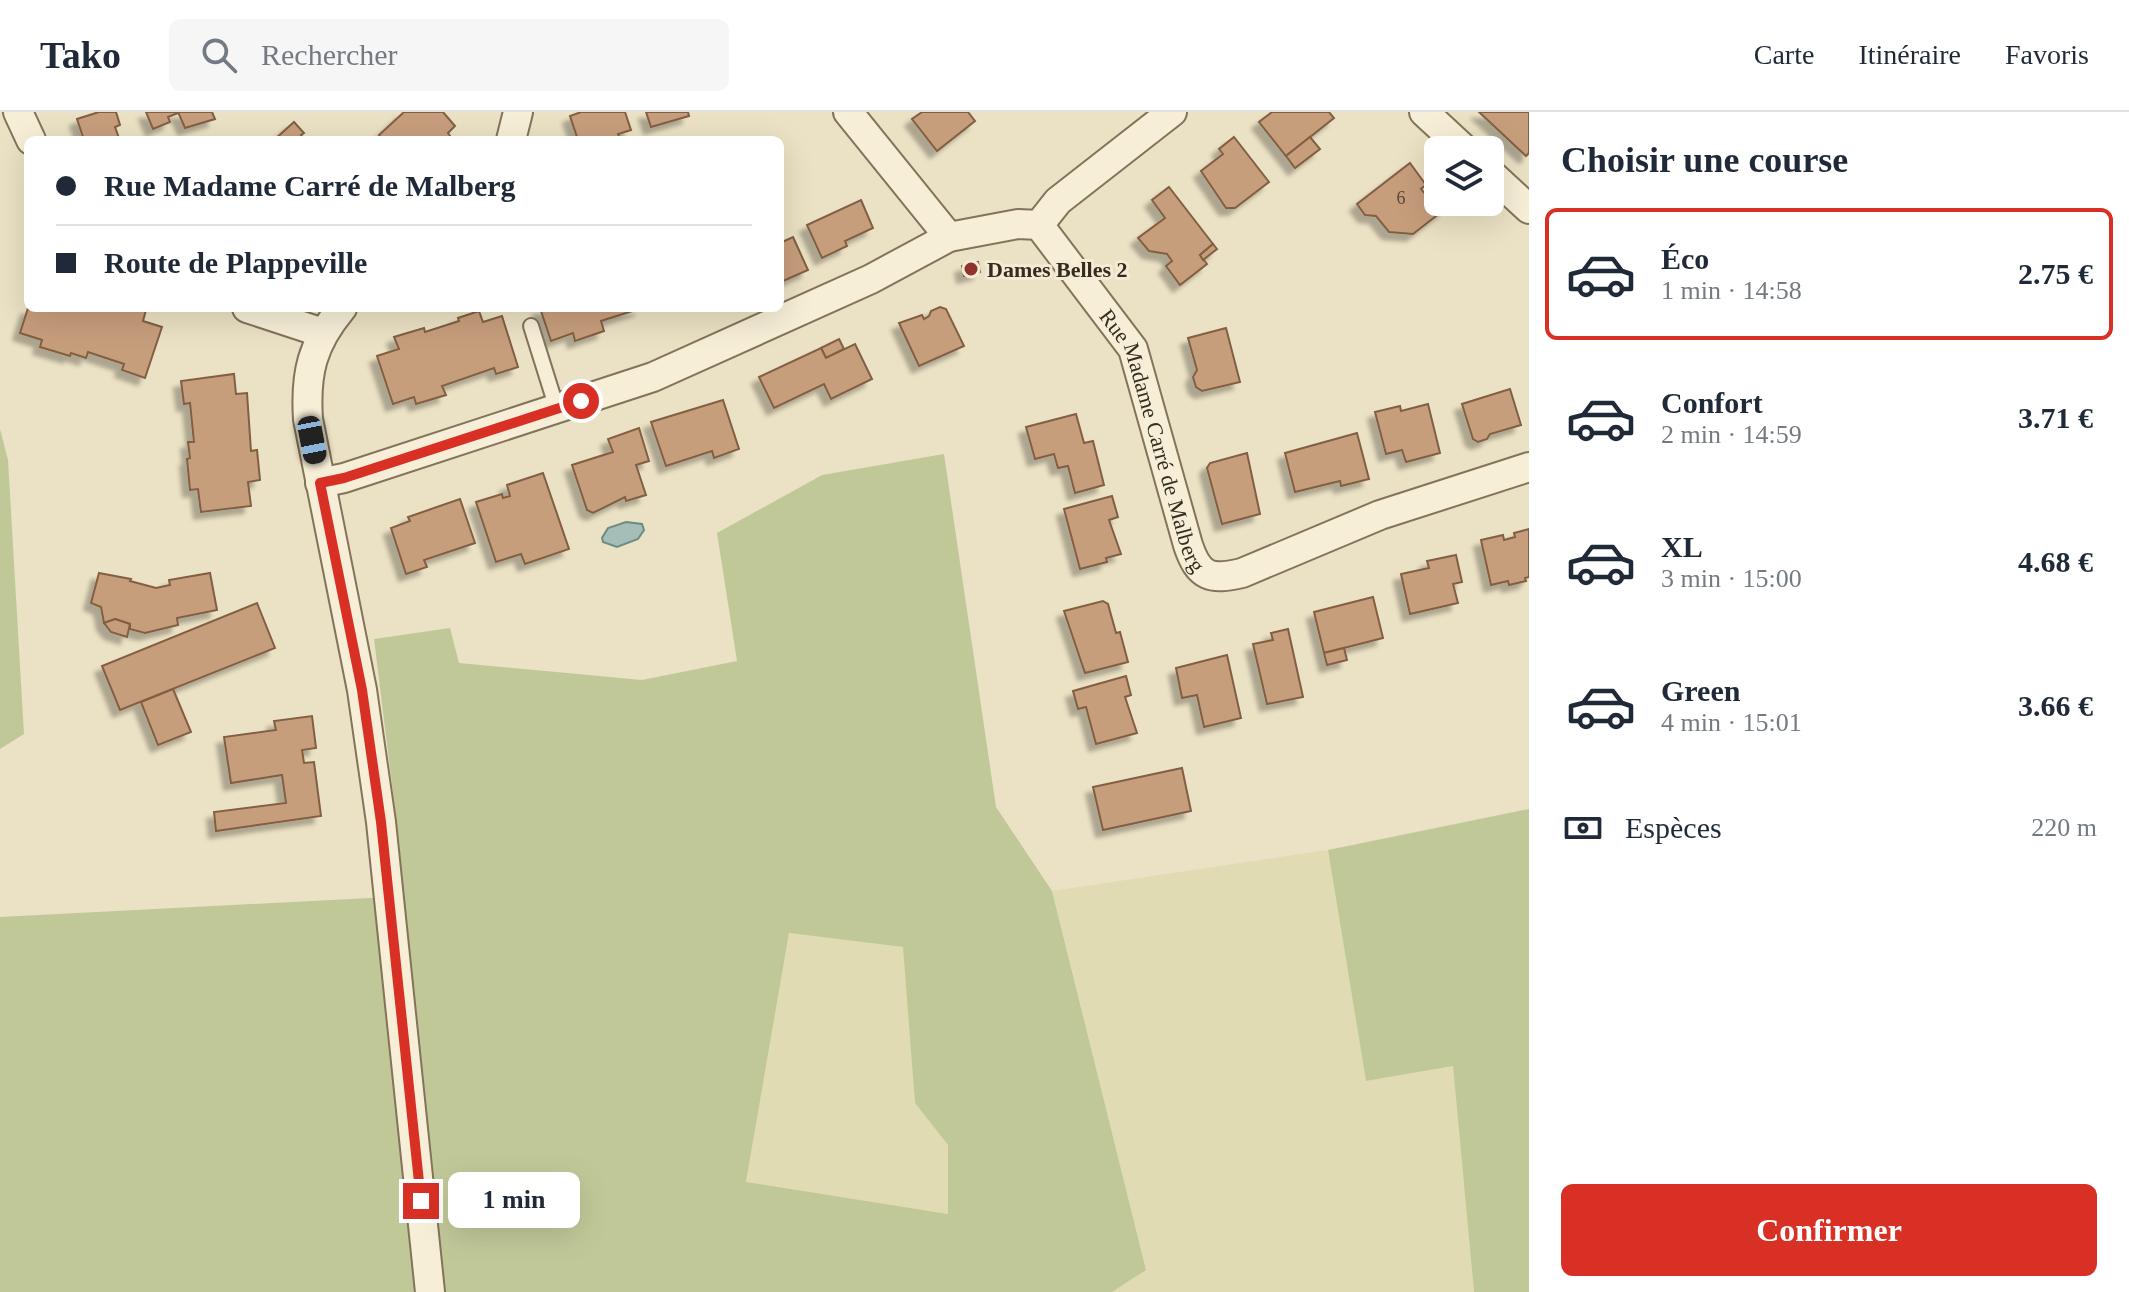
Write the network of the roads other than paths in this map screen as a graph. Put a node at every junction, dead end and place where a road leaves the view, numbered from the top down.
1 (18, 112) edge
2 (518, 112) edge
3 (848, 112) edge
4 (1172, 112) edge
5 (1424, 112) edge
6 (29, 136) edge
7 (512, 136) edge
8 (1450, 136) edge
9 (1504, 186) edge
10 (1529, 209) edge
11 (1039, 225) junction
12 (949, 237) junction
13 (259, 312) edge
14 (339, 312) edge
15 (531, 326) dead end
16 (323, 333) junction
17 (557, 409) junction
18 (1529, 467) edge
19 (320, 483) junction
20 (430, 1292) edge

1 - 6 street
2 - 7 street
3 - 12 street
4 - 11 street
5 - 8 street
9 - 10 street
11 - 12 street
11 - 18 street, Rue Madame Carré de Malberg
12 - 17 street
13 - 16 street
14 - 16 street
15 - 17 lane
16 - 19 street
17 - 19 street
19 - 20 street

